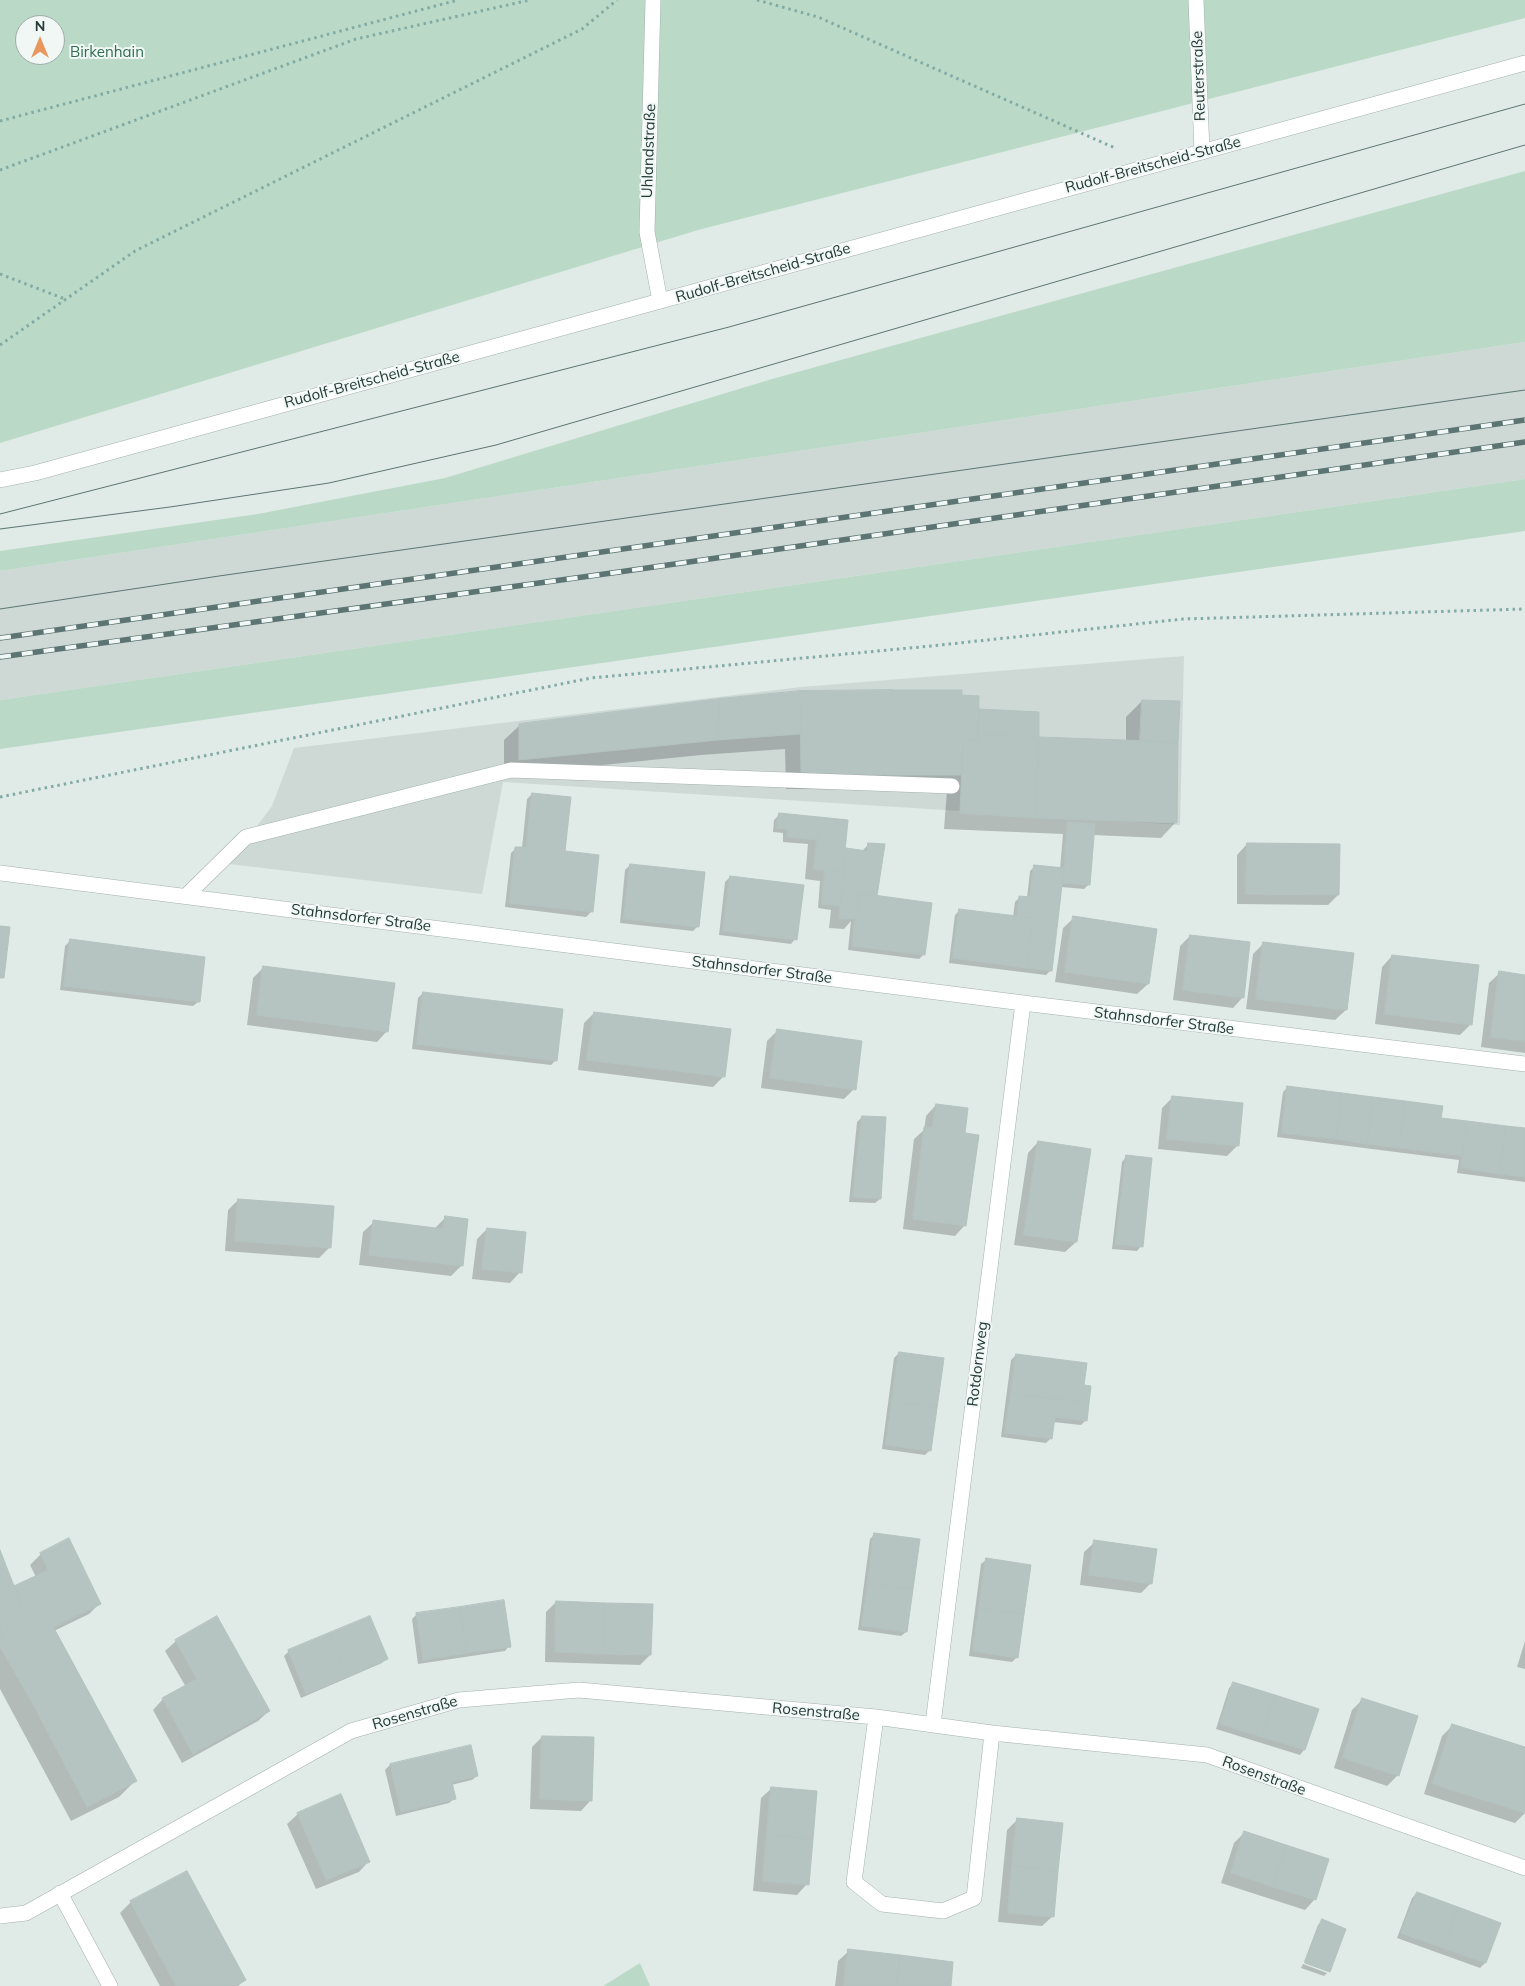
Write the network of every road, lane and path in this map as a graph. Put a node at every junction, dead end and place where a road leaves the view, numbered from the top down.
1 (458, 0) edge
2 (530, 0) edge
3 (618, 0) edge
4 (653, 0) edge
5 (757, 0) edge
6 (1196, 0) edge
7 (1525, 63) edge
8 (0, 121) edge
9 (1202, 152) junction
10 (1152, 164) junction
11 (0, 170) edge
12 (0, 274) edge
13 (66, 299) junction
14 (660, 301) junction
15 (0, 345) edge
16 (0, 480) edge
17 (1525, 609) edge
18 (952, 786) dead end
19 (0, 797) edge
20 (0, 873) edge
21 (186, 896) junction
22 (1023, 1003) junction
23 (1525, 1064) edge
24 (876, 1717) junction
25 (933, 1724) junction
26 (992, 1733) junction
27 (1525, 1868) edge
28 (60, 1893) junction
29 (0, 1916) edge
30 (110, 1986) edge

1 - 8 path
2 - 11 path
3 - 13 path
4 - 14 street, Uhlandstraße
5 - 10 path
6 - 9 street, Reuterstraße
7 - 9 street, Rudolf-Breitscheid-Straße
9 - 10 street, Rudolf-Breitscheid-Straße
10 - 14 street, Rudolf-Breitscheid-Straße
12 - 13 path
13 - 15 path
14 - 16 street, Rudolf-Breitscheid-Straße
17 - 19 path
18 - 21 street
20 - 21 street, Stahnsdorfer Straße
21 - 22 street, Stahnsdorfer Straße
22 - 23 street, Stahnsdorfer Straße
22 - 25 street, Rotdornweg
24 - 25 street, Rosenstraße
24 - 26 street, Rosenstraße
24 - 28 street, Rosenstraße
25 - 26 street, Rosenstraße
26 - 27 street, Rosenstraße
28 - 29 street, Rosenstraße
28 - 30 street

